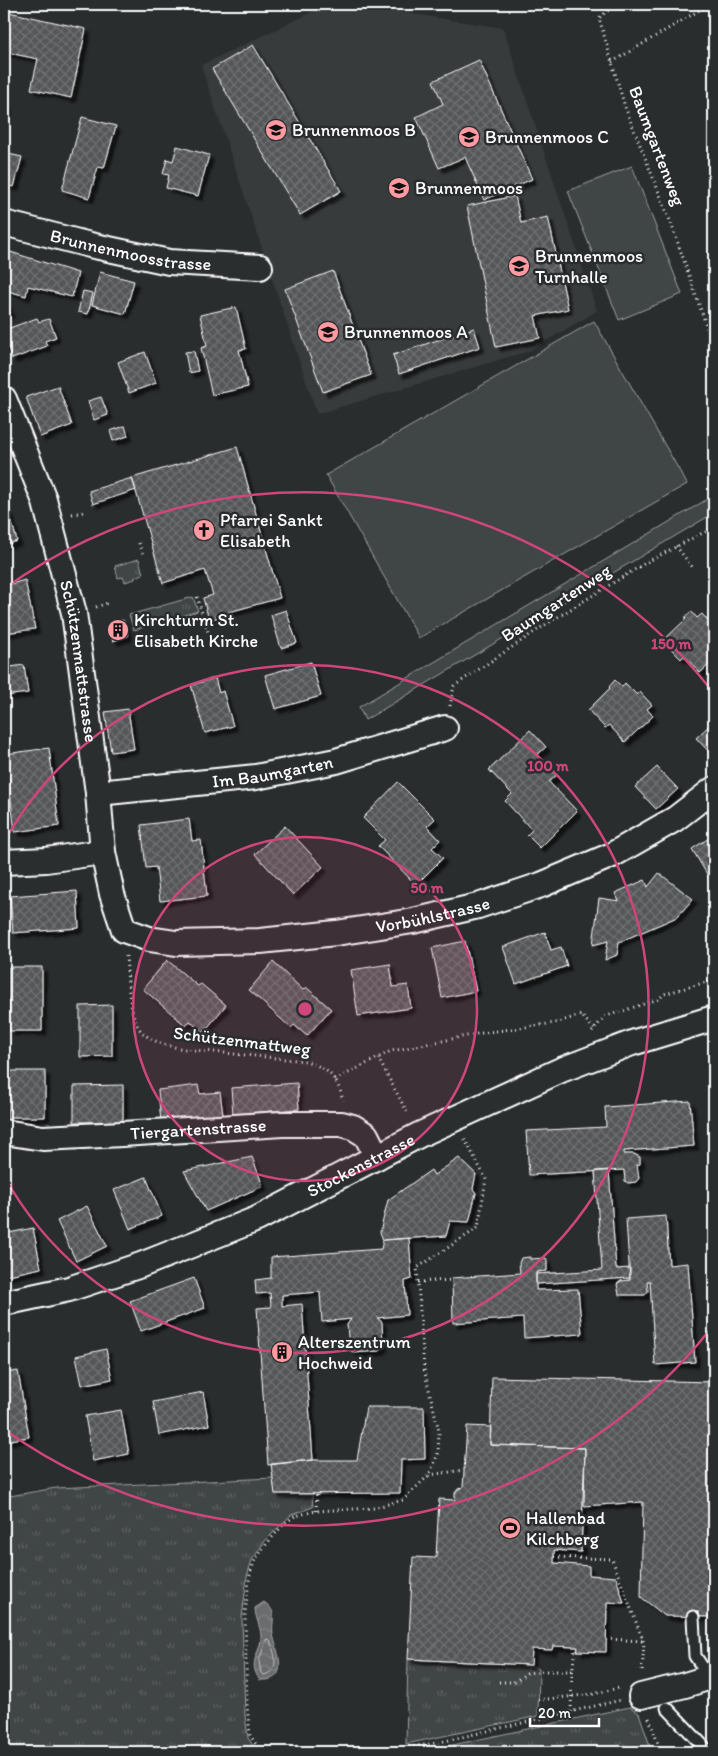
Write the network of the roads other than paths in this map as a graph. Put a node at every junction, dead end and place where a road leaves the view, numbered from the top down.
1 (4, 223) edge
2 (260, 267) dead end
3 (5, 402) edge
4 (445, 728) road end
5 (714, 789) edge
6 (98, 793) junction
7 (103, 852) junction
8 (4, 862) edge
9 (124, 930) joint
10 (714, 1018) edge
11 (4, 1132) edge
12 (377, 1157) junction
13 (4, 1303) edge
14 (693, 1617) dead end
15 (711, 1676) edge
16 (641, 1696) road end
17 (667, 1708) dead end
18 (709, 1752) edge

1 - 2 street, Brunnenmoosstrasse
3 - 6 street, Schützenmattstrasse
4 - 6 street, Im Baumgarten
5 - 9 street, Vorbühlstrasse
6 - 7 street, Schützenmattstrasse
7 - 8 street
7 - 9 street, Schützenmattstrasse
10 - 12 street, Stockenstrasse
11 - 12 street, Tiergartenstrasse
12 - 13 street, Stockenstrasse
14 - 15 lane
15 - 16 street
17 - 18 lane

